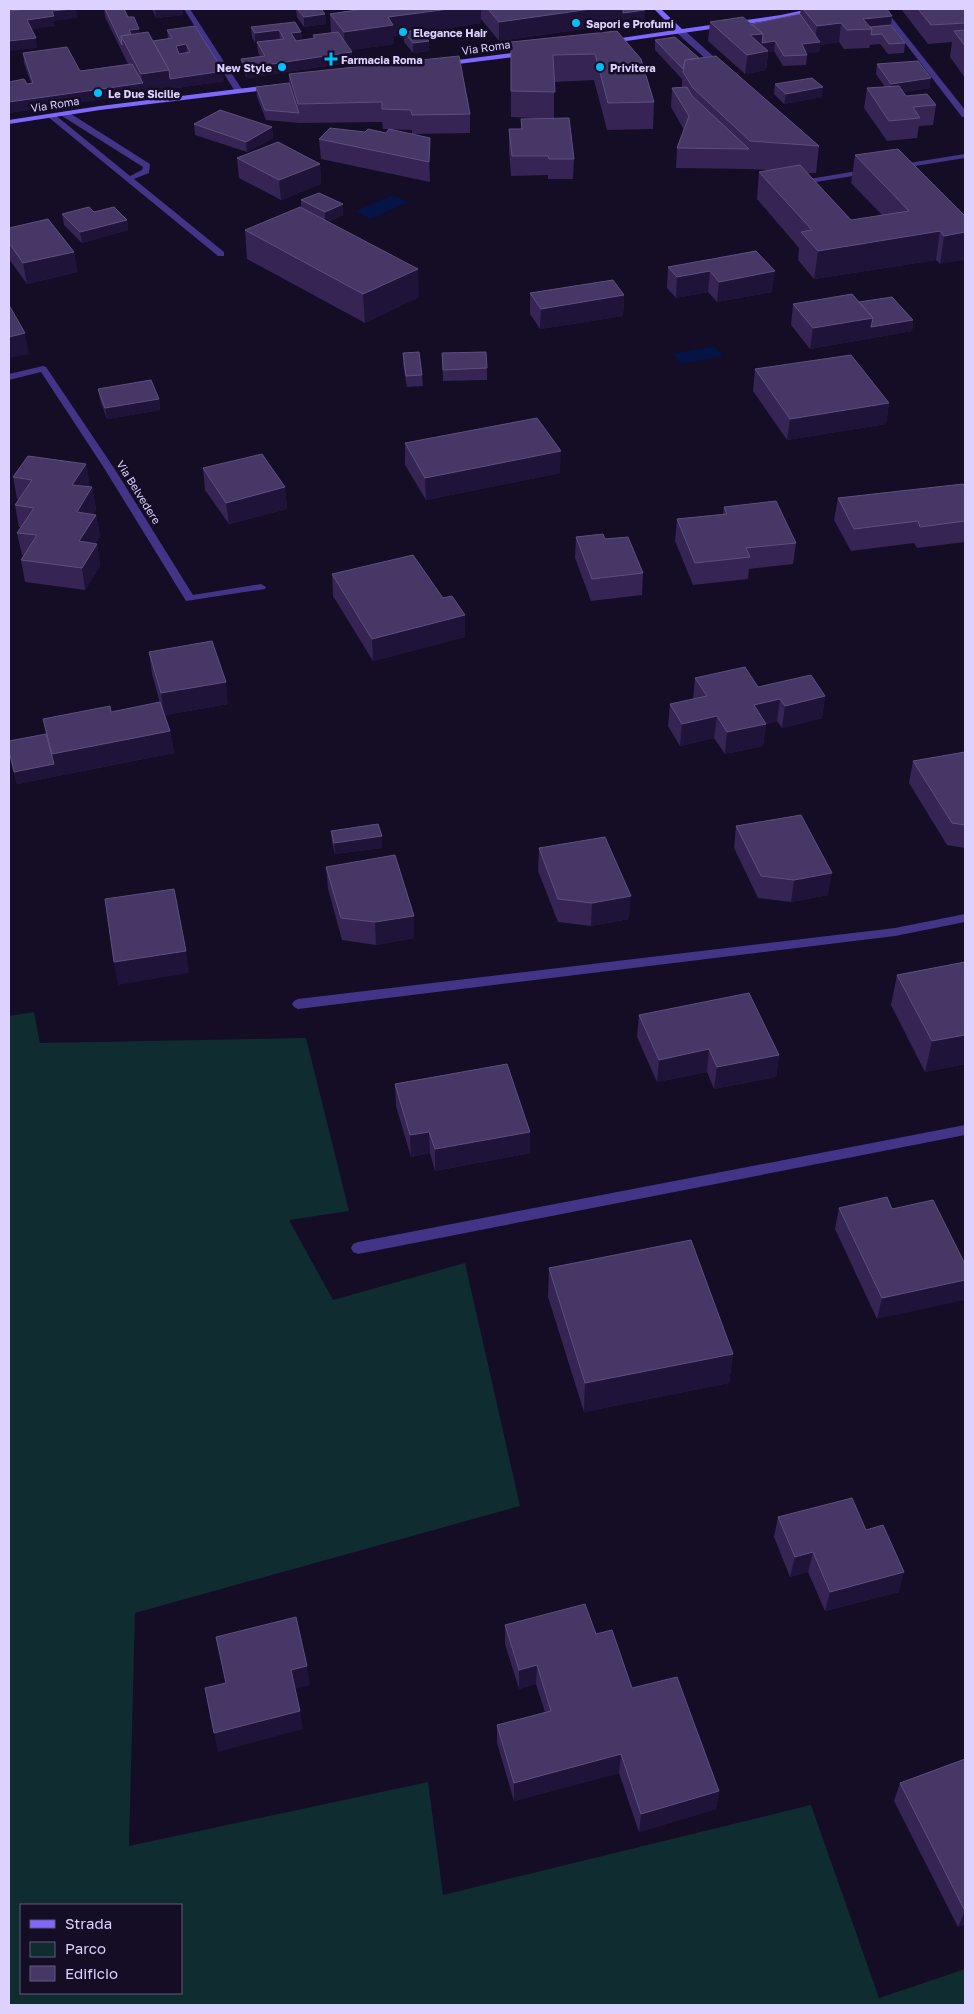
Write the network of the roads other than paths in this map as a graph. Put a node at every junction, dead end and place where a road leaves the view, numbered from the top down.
1 (188, 9) edge
2 (657, 9) edge
3 (817, 9) edge
4 (882, 9) edge
5 (682, 32) junction
6 (596, 43) edge
7 (538, 51) edge
8 (431, 66) edge
9 (729, 76) edge
10 (278, 86) edge
11 (239, 91) junction
12 (65, 114) junction
13 (965, 115) edge
14 (51, 116) junction
15 (9, 122) edge
16 (965, 156) edge
17 (889, 168) edge
18 (880, 170) edge
19 (129, 179) junction
20 (786, 184) edge
21 (221, 254) dead end
22 (9, 378) edge
23 (261, 587) dead end
24 (965, 918) edge
25 (298, 1004) dead end
26 (965, 1130) edge
27 (358, 1248) dead end

1 - 11 street
2 - 5 main road
3 - 5 main road
4 - 13 street
5 - 6 main road
5 - 9 street
7 - 8 main road, Via Roma
10 - 11 main road, Via Roma
11 - 12 main road, Via Roma
12 - 14 main road, Via Roma
12 - 19 street
14 - 15 main road, Via Roma
14 - 19 street
16 - 17 street
18 - 20 street
19 - 21 street
22 - 23 street, Via Belvedere
24 - 25 street
26 - 27 street

